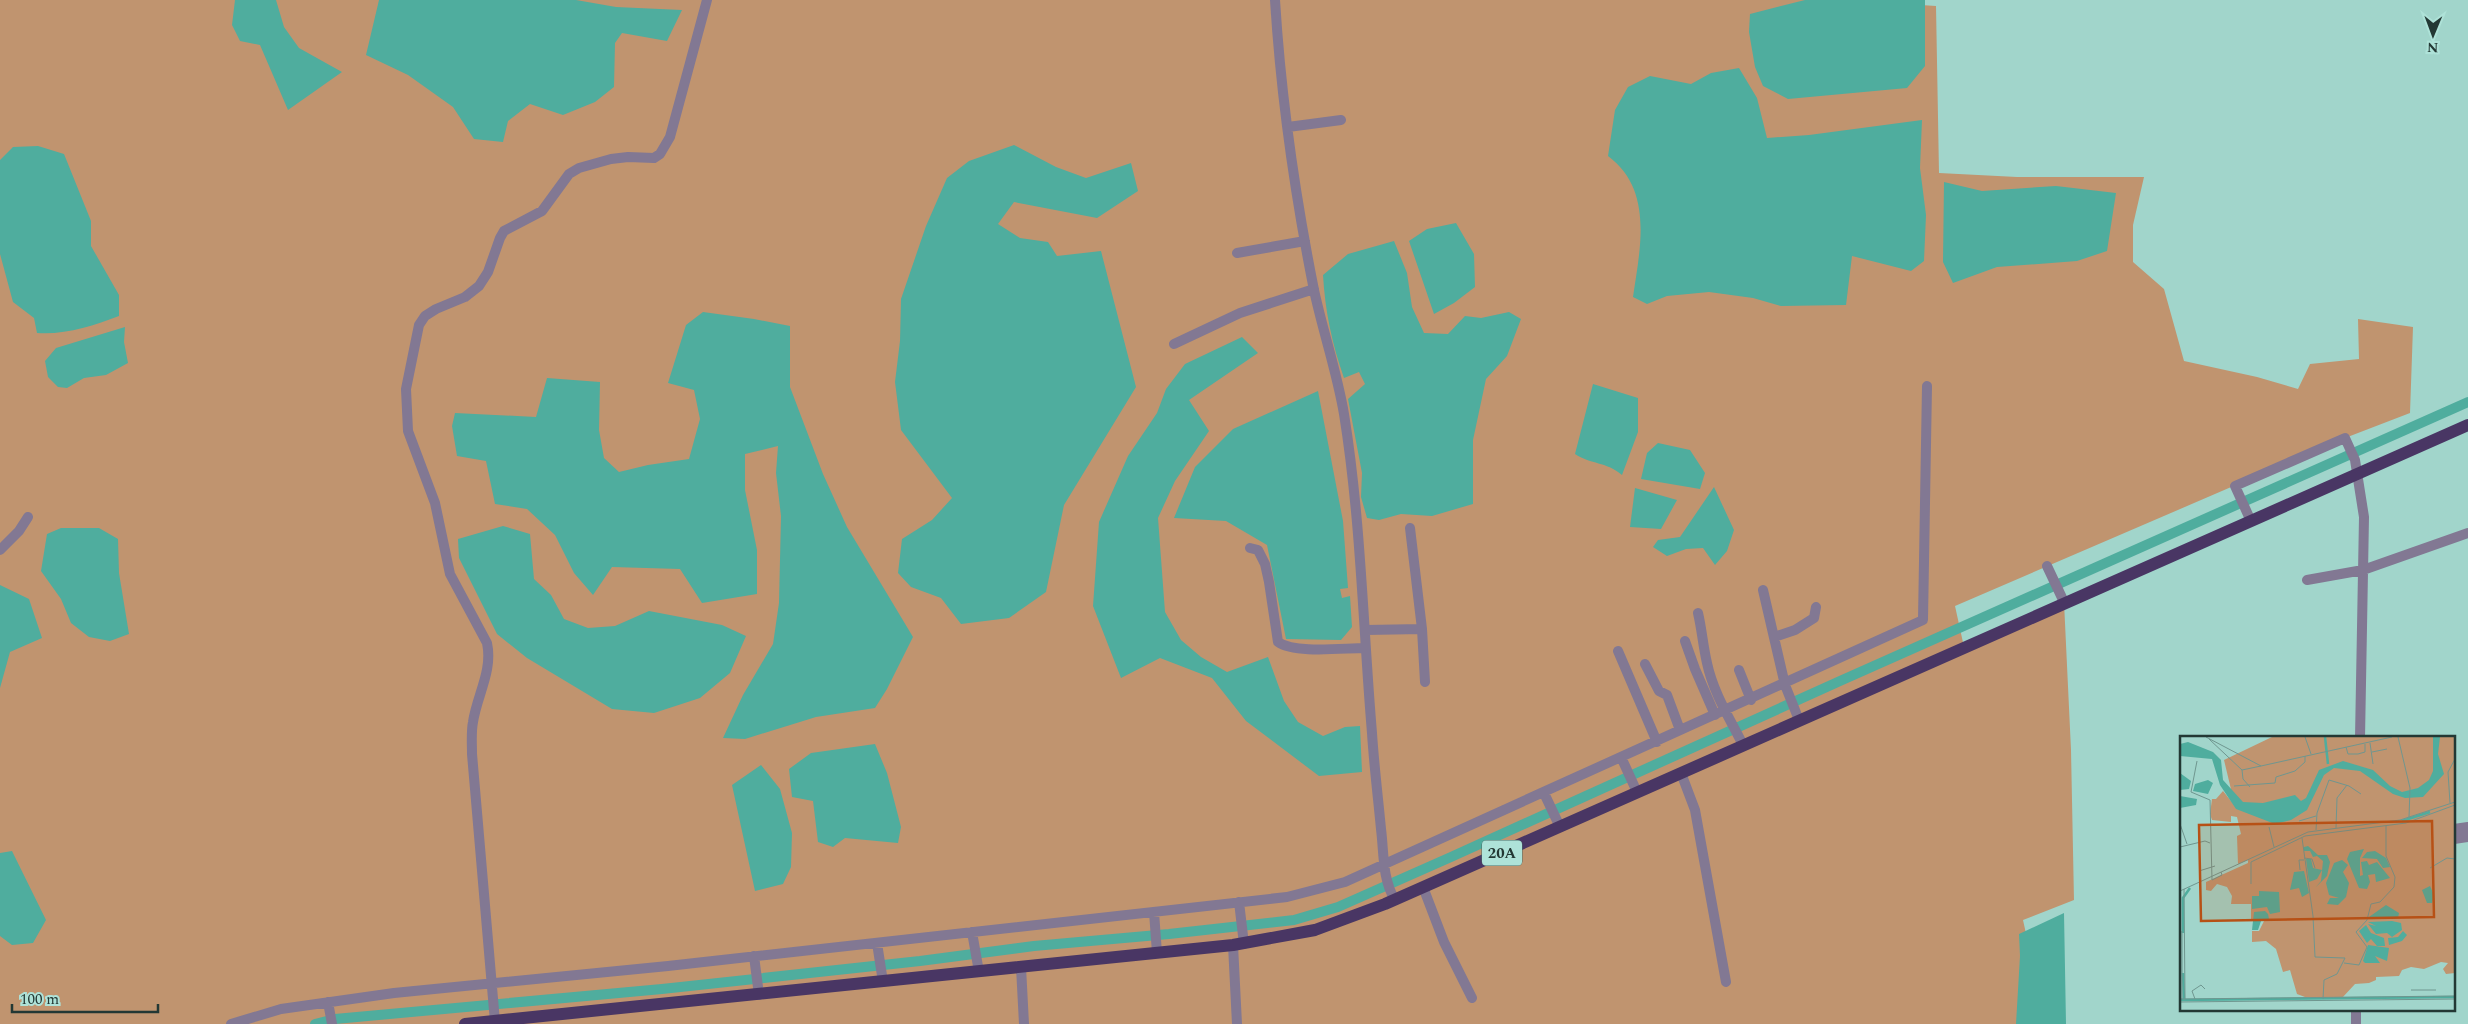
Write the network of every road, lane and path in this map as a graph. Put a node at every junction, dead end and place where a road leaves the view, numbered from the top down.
1 (707, 0) edge
2 (1275, 0) edge
3 (1341, 120) dead end
4 (1288, 127) junction
5 (1305, 241) junction
6 (1237, 253) dead end
7 (1314, 289) junction
8 (1174, 344) dead end
9 (1927, 386) dead end
10 (2468, 425) edge
11 (2356, 466) junction
12 (2248, 514) junction
13 (28, 517) dead end
14 (1410, 528) dead end
15 (2468, 533) edge
16 (1250, 548) dead end
17 (0, 550) edge
18 (2363, 570) junction
19 (2049, 571) dead end
20 (2306, 580) dead end
21 (1763, 590) dead end
22 (2061, 597) junction
23 (1816, 607) dead end
24 (1698, 613) dead end
25 (1422, 629) junction
26 (1366, 630) junction
27 (1774, 637) junction
28 (1685, 641) dead end
29 (1366, 648) junction
30 (1618, 651) dead end
31 (1645, 664) dead end
32 (1738, 670) dead end
33 (1425, 682) dead end
34 (1786, 688) junction
35 (1751, 700) junction
36 (1728, 714) junction
37 (1797, 714) junction
38 (1716, 715) junction
39 (1680, 730) junction
40 (2360, 736) edge
41 (1657, 742) junction
42 (1744, 745) junction
43 (1622, 760) junction
44 (1681, 773) junction
45 (1634, 786) junction
46 (1544, 793) junction
47 (1560, 827) junction
48 (1385, 868) junction
49 (1423, 887) junction
50 (1392, 895) junction
51 (1239, 902) junction
52 (1155, 917) junction
53 (972, 932) junction
54 (1239, 944) junction
55 (878, 947) junction
56 (1157, 947) junction
57 (754, 956) junction
58 (1021, 967) junction
59 (978, 972) junction
60 (882, 982) junction
61 (1726, 982) dead end
62 (491, 986) junction
63 (759, 995) junction
64 (1472, 998) dead end
65 (328, 1006) junction
66 (494, 1022) junction
67 (231, 1024) edge
68 (332, 1024) edge
69 (465, 1024) edge
70 (1024, 1024) edge
71 (1237, 1024) edge

1 - 62 street
2 - 4 street
3 - 4 street
4 - 5 street
5 - 6 street
5 - 7 street
7 - 8 street
7 - 26 street
9 - 34 street
10 - 11 main road, 20A
11 - 12 main road, 20A
11 - 12 street
11 - 18 street
12 - 22 main road, 20A
13 - 17 street
14 - 25 street
15 - 18 street
16 - 29 street
18 - 20 street
18 - 40 street
19 - 22 street
21 - 27 street
22 - 37 main road, 20A
23 - 27 street
24 - 36 street
25 - 26 street
25 - 33 street
26 - 29 street
27 - 34 street
28 - 38 street
29 - 48 street
30 - 41 street
31 - 39 street
32 - 35 street
34 - 35 street
34 - 37 street
35 - 36 street
36 - 38 street
36 - 42 street
37 - 42 main road, 20A
38 - 39 street
39 - 41 street
41 - 43 street
42 - 44 main road, 20A
43 - 45 street
43 - 46 street
44 - 45 main road, 20A
44 - 61 street
45 - 47 main road, 20A
46 - 47 street
46 - 48 street
47 - 49 main road, 20A
48 - 50 street
48 - 51 street
49 - 50 main road, 20A
49 - 64 street
50 - 54 main road, 20A
51 - 52 street
51 - 54 street
52 - 53 street
52 - 56 street
53 - 55 street
53 - 59 street
54 - 56 main road, 20A
54 - 71 street
55 - 57 street
55 - 60 street
56 - 58 main road, 20A
57 - 62 street
57 - 63 street
58 - 59 main road, 20A
58 - 70 street
59 - 60 main road, 20A
60 - 63 main road, 20A
62 - 65 street
62 - 66 street
63 - 66 main road, 20A
65 - 67 street
65 - 68 street
66 - 69 main road, 20A

